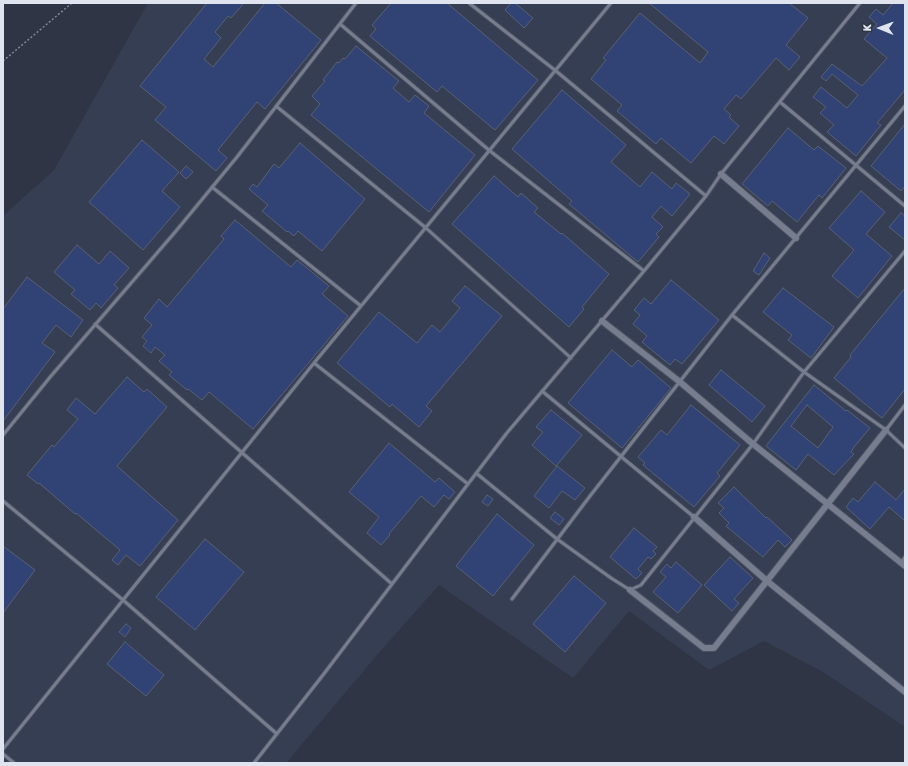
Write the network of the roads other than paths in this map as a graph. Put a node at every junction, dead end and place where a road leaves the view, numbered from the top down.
1 (356, 3) edge
2 (469, 3) edge
3 (611, 3) edge
4 (860, 3) edge
5 (340, 24) junction
6 (556, 71) junction
7 (780, 102) junction
8 (276, 106) junction
9 (905, 106) edge
10 (490, 151) junction
11 (857, 165) junction
12 (721, 174) junction
13 (212, 187) junction
14 (706, 196) junction
15 (905, 206) edge
16 (426, 228) junction
17 (796, 238) junction
18 (905, 251) edge
19 (644, 271) junction
20 (361, 306) junction
21 (732, 315) junction
22 (602, 321) junction
23 (95, 324) junction
24 (571, 358) junction
25 (314, 363) junction
26 (804, 372) junction
27 (680, 382) junction
28 (542, 391) junction
29 (905, 405) edge
30 (886, 430) junction
31 (3, 436) edge
32 (753, 444) junction
33 (905, 448) edge
34 (242, 453) junction
35 (622, 457) junction
36 (476, 473) junction
37 (468, 484) junction
38 (3, 501) edge
39 (828, 504) junction
40 (694, 517) junction
41 (557, 539) junction
42 (905, 557) edge
43 (903, 564) edge
44 (766, 581) junction
45 (392, 584) junction
46 (630, 590) junction
47 (512, 599) dead end
48 (123, 600) junction
49 (905, 692) edge
50 (277, 734) junction
51 (3, 750) edge
52 (3, 754) edge
53 (14, 763) edge
54 (254, 763) edge

1 - 5 lane
2 - 6 lane
3 - 6 lane
4 - 7 lane
5 - 8 lane
5 - 10 lane
6 - 10 lane
6 - 14 lane
7 - 11 lane
7 - 12 lane
8 - 13 lane
8 - 16 lane
9 - 11 lane
10 - 16 lane
10 - 19 lane
11 - 15 lane
11 - 17 lane
12 - 14 lane
12 - 17 street
13 - 20 lane
13 - 23 lane
14 - 19 lane
16 - 20 lane
16 - 24 lane
17 - 21 lane
18 - 26 lane
19 - 22 lane
20 - 25 lane
21 - 26 lane
21 - 27 lane
22 - 24 lane
22 - 27 street
23 - 31 lane
23 - 34 lane
24 - 28 lane
25 - 34 lane
25 - 37 lane
26 - 30 lane
26 - 32 lane
27 - 32 street
27 - 35 lane
28 - 35 lane
28 - 36 lane
29 - 30 lane
30 - 33 lane
30 - 39 street
32 - 39 street
32 - 40 lane
34 - 45 lane
34 - 48 lane
35 - 40 lane
35 - 41 lane
36 - 37 lane
36 - 41 lane
37 - 45 lane
38 - 48 lane
39 - 43 street
39 - 44 street
40 - 44 street
40 - 46 lane
41 - 46 lane
41 - 47 lane
42 - 43 lane
44 - 46 street
44 - 49 street
45 - 50 lane
48 - 50 lane
48 - 51 lane
50 - 54 lane
52 - 53 lane

